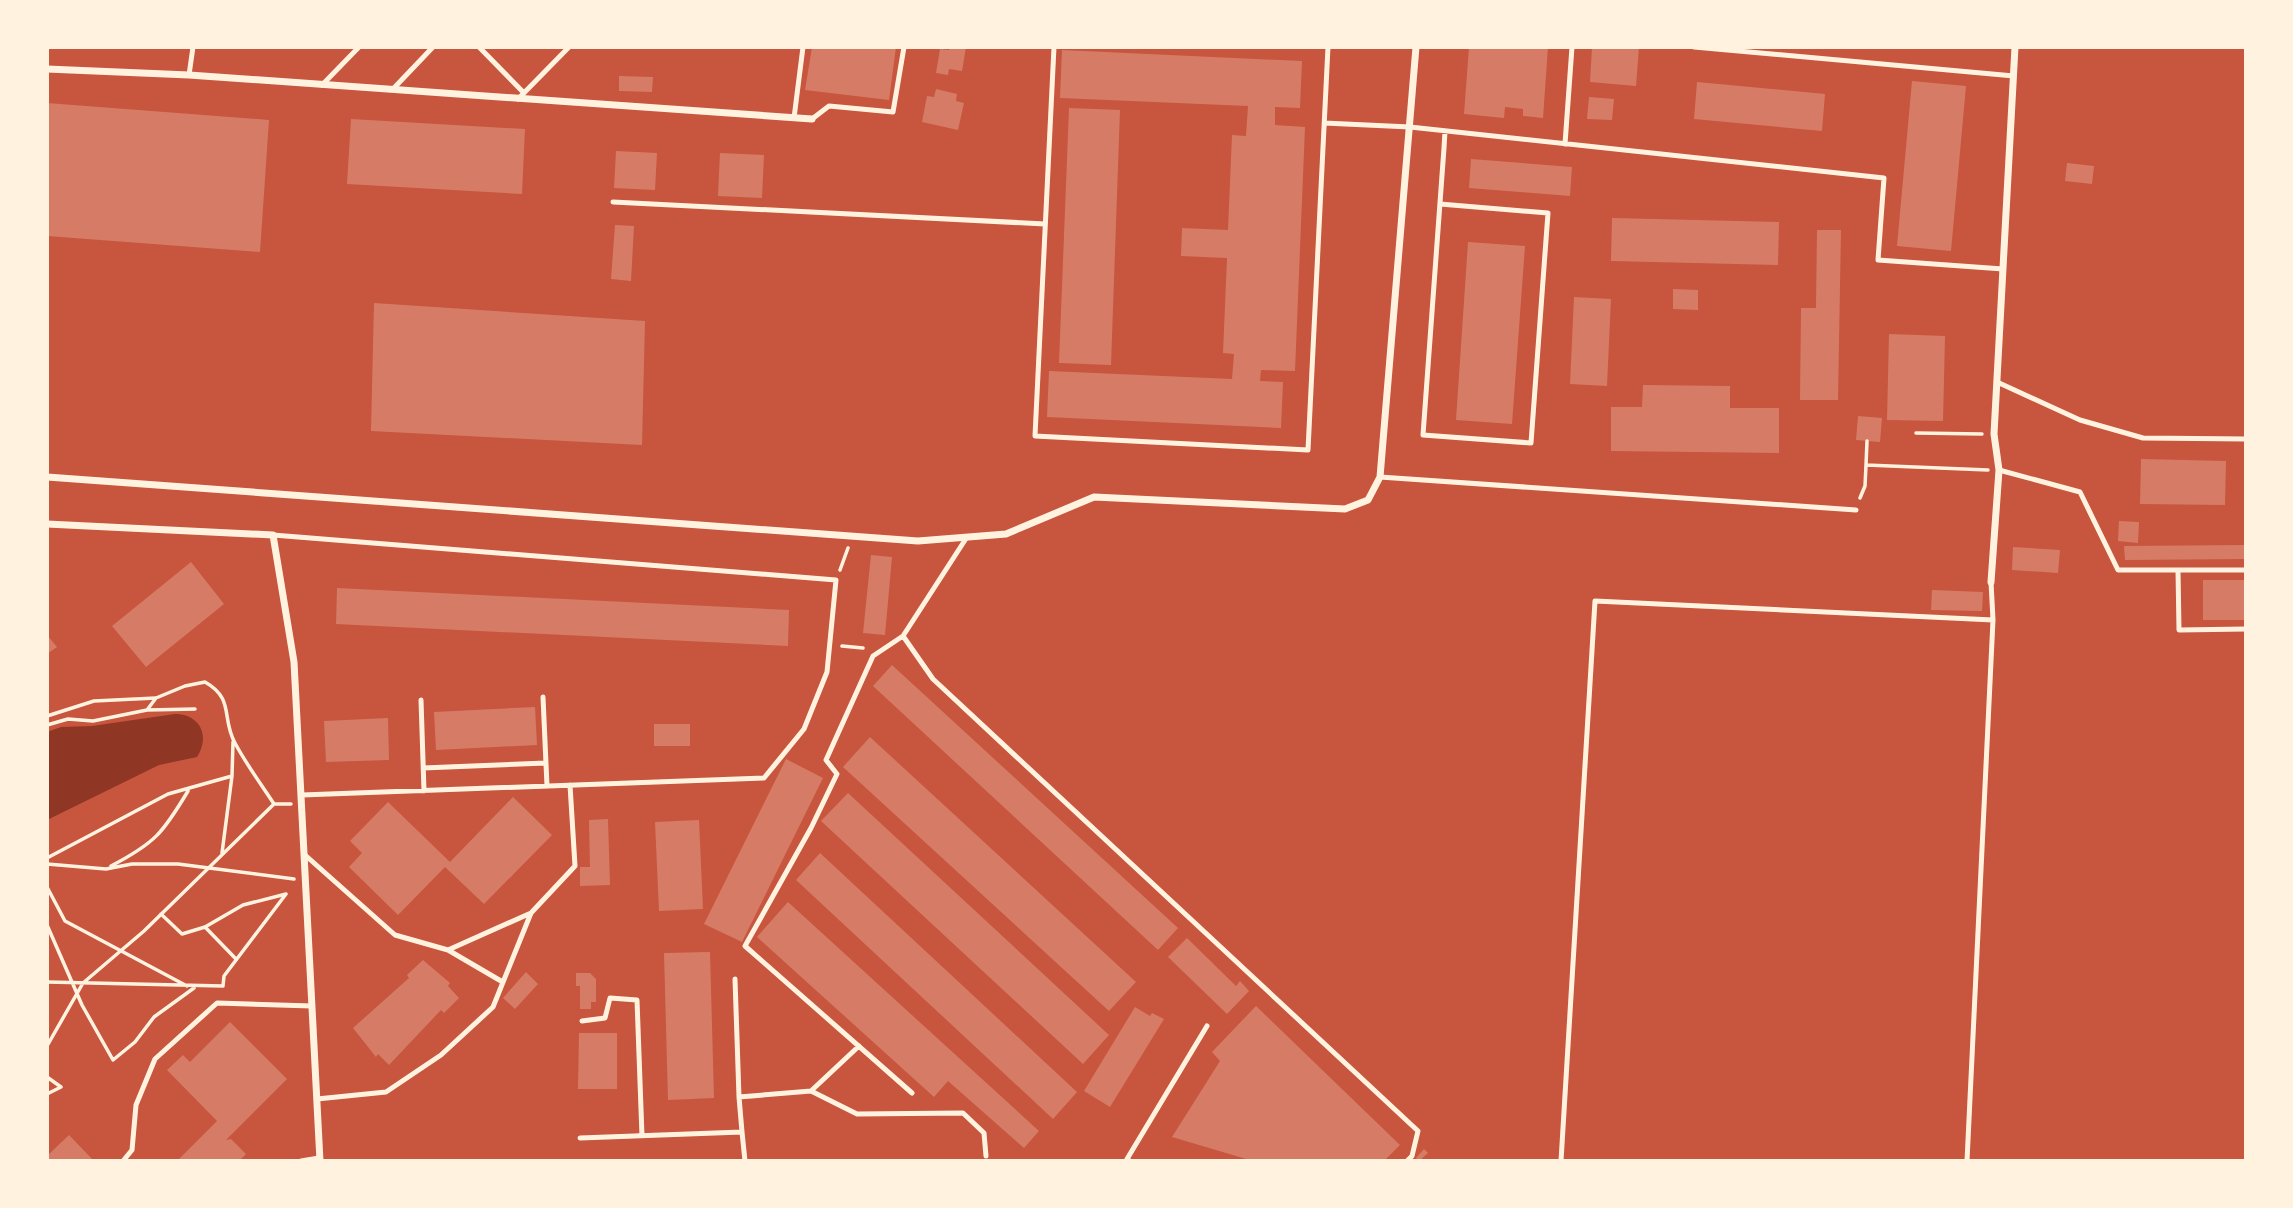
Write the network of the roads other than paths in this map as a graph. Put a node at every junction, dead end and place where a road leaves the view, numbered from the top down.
1 (193, 47) edge
2 (359, 47) edge
3 (433, 47) edge
4 (479, 47) edge
5 (569, 47) edge
6 (803, 47) edge
7 (904, 47) edge
8 (1054, 47) edge
9 (1328, 47) edge
10 (1416, 47) edge
11 (1572, 47) edge
12 (1693, 47) edge
13 (2015, 47) edge
14 (47, 69) edge
15 (189, 75) junction
16 (2014, 76) junction
17 (322, 86) junction
18 (393, 89) junction
19 (521, 96) junction
20 (794, 118) junction
21 (812, 119) joint
22 (1324, 122) junction
23 (1410, 127) junction
24 (1446, 131) junction
25 (1565, 144) junction
26 (613, 202) dead end
27 (1440, 204) junction
28 (1045, 225) junction
29 (2003, 269) junction
30 (1997, 382) junction
31 (2246, 439) edge
32 (2000, 470) junction
33 (47, 477) edge
34 (1380, 477) junction
35 (1856, 510) road end
36 (47, 524) edge
37 (273, 535) junction
38 (967, 537) junction
39 (2178, 570) junction
40 (2246, 570) edge
41 (1991, 582) joint
42 (1993, 621) junction
43 (2246, 629) edge
44 (903, 636) junction
45 (543, 697) dead end
46 (421, 700) dead end
47 (546, 763) junction
48 (423, 768) junction
49 (547, 786) junction
50 (570, 786) junction
51 (424, 791) junction
52 (303, 799) junction
53 (305, 855) junction
54 (531, 913) junction
55 (448, 950) junction
56 (735, 979) dead end
57 (502, 981) junction
58 (312, 1006) junction
59 (582, 1021) dead end
60 (1207, 1026) dead end
61 (859, 1046) junction
62 (811, 1091) junction
63 (912, 1093) dead end
64 (739, 1097) junction
65 (317, 1099) junction
66 (742, 1132) junction
67 (642, 1136) junction
68 (580, 1138) dead end
69 (986, 1156) dead end
70 (320, 1160) edge
71 (123, 1161) edge
72 (301, 1161) edge
73 (745, 1161) edge
74 (1130, 1161) edge
75 (1408, 1161) edge
76 (1561, 1161) edge
77 (1967, 1161) edge

1 - 15 lane
2 - 17 lane
3 - 18 lane
4 - 19 lane
5 - 19 lane
6 - 20 lane
7 - 21 lane
8 - 28 lane
9 - 22 lane
10 - 23 street
11 - 25 lane
12 - 16 lane
13 - 16 street
14 - 15 street
15 - 17 street
16 - 29 street
17 - 18 street
18 - 19 street
19 - 20 street
20 - 21 street
22 - 23 lane
22 - 28 lane
23 - 24 lane
23 - 34 street
24 - 25 lane
24 - 27 lane
25 - 29 lane
26 - 28 lane
27 - 27 lane
29 - 30 street
30 - 31 lane
30 - 32 street
32 - 39 lane
32 - 41 street
33 - 38 street
34 - 35 lane
34 - 38 street
36 - 37 street
37 - 50 lane
37 - 52 street
38 - 44 lane
39 - 40 lane
39 - 43 lane
41 - 42 lane
42 - 76 lane
42 - 77 lane
44 - 61 lane
44 - 75 lane
45 - 47 lane
46 - 48 lane
47 - 48 lane
47 - 49 lane
48 - 51 lane
49 - 50 lane
49 - 51 lane
50 - 54 lane
51 - 52 lane
52 - 53 street
53 - 55 lane
53 - 58 street
54 - 55 lane
54 - 57 lane
55 - 57 lane
56 - 64 lane
57 - 65 lane
58 - 65 street
58 - 71 lane
59 - 67 lane
60 - 74 lane
61 - 62 lane
61 - 63 lane
62 - 64 lane
62 - 69 lane
64 - 66 lane
65 - 70 street
66 - 67 lane
66 - 73 lane
67 - 68 lane
70 - 72 lane

